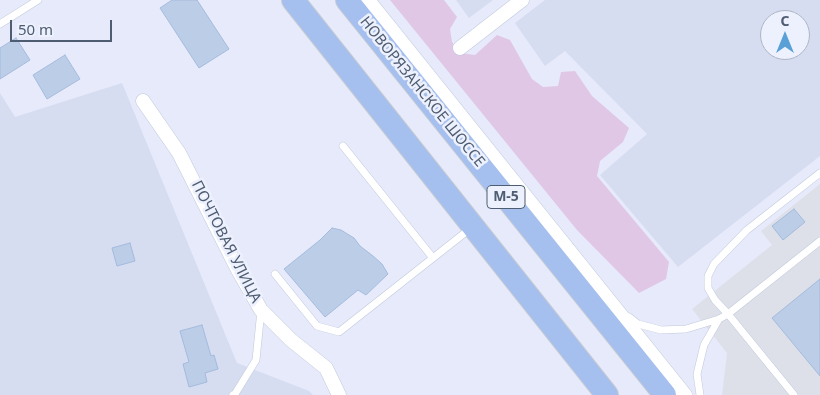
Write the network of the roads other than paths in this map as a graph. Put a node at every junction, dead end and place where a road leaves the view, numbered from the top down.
1 (38, 0) edge
2 (293, 0) edge
3 (347, 0) edge
4 (368, 0) edge
5 (522, 0) edge
6 (0, 24) edge
7 (460, 48) dead end
8 (143, 101) dead end
9 (344, 146) dead end
10 (820, 173) edge
11 (474, 226) junction
12 (820, 241) edge
13 (433, 258) junction
14 (275, 274) dead end
15 (616, 308) junction
16 (261, 310) junction
17 (728, 314) junction
18 (719, 319) junction
19 (234, 395) edge
20 (339, 395) edge
21 (607, 395) edge
22 (665, 395) edge
23 (685, 395) edge
24 (700, 395) edge
25 (794, 395) edge

1 - 6 lane
2 - 11 highway, М-5
3 - 22 highway, НОВОРЯЗАНСКОЕ ШОССЕ / М-5
4 - 15 street
5 - 7 street
8 - 16 street, ПОЧТОВАЯ УЛИЦА
9 - 13 lane
10 - 17 lane
11 - 13 lane
11 - 21 highway, М-5
12 - 17 lane
13 - 14 lane
15 - 18 lane
15 - 23 street
16 - 19 lane
16 - 20 street, ПОЧТОВАЯ УЛИЦА
17 - 18 lane
17 - 25 lane
18 - 24 lane

